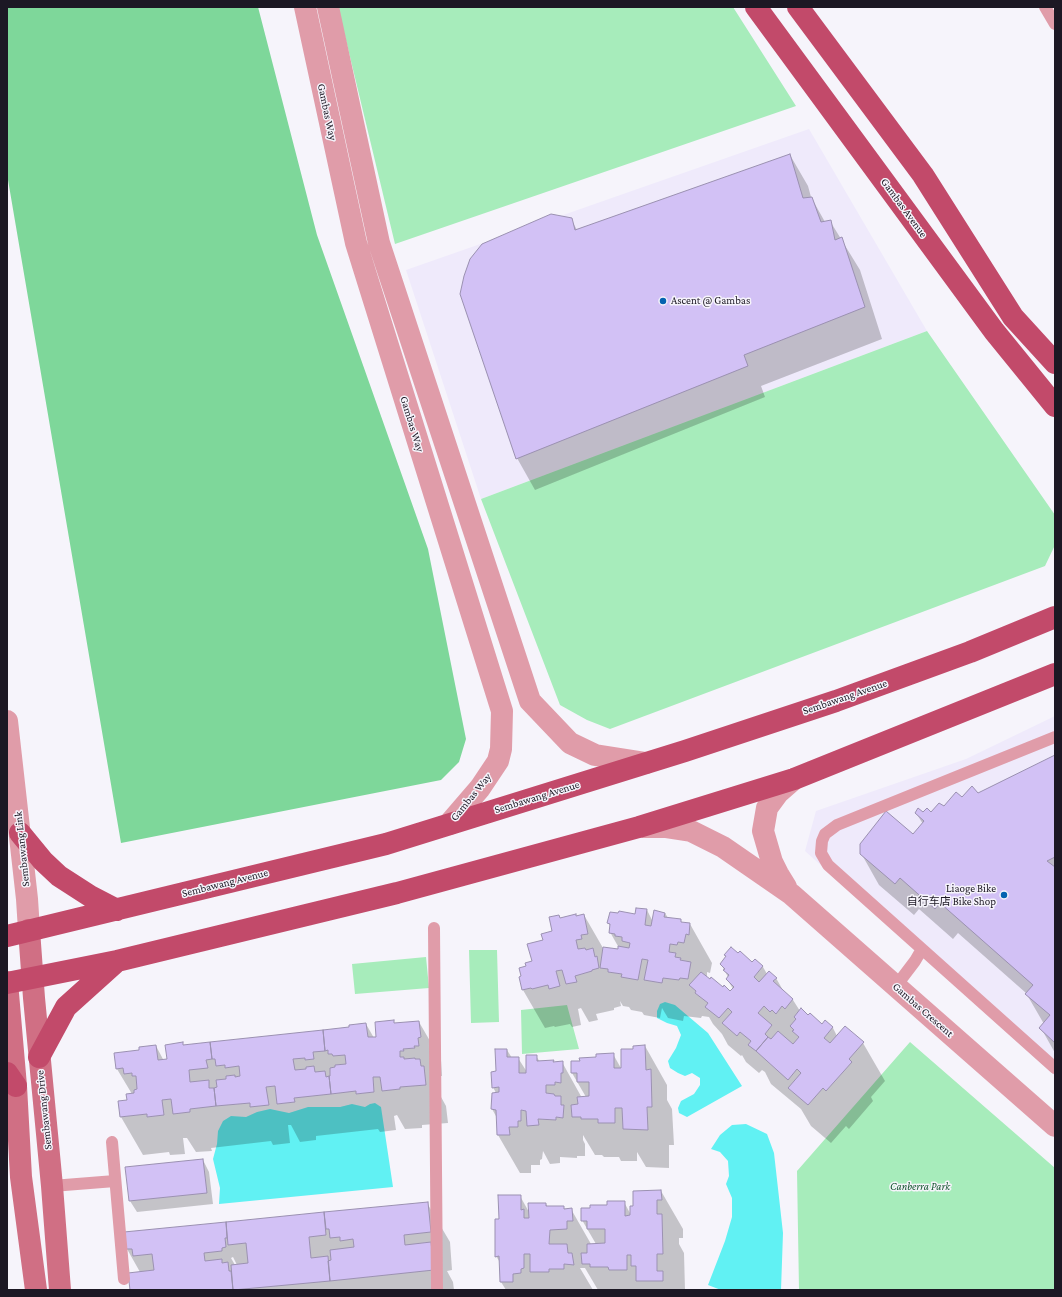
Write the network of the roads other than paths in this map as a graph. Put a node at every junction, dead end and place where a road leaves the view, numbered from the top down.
1 (305, 7) edge
2 (328, 7) edge
3 (756, 7) edge
4 (798, 7) edge
5 (1045, 7) edge
6 (1055, 24) edge
7 (1055, 364) edge
8 (1055, 406) edge
9 (1055, 617) edge
10 (1055, 674) edge
11 (7, 721) edge
12 (1055, 737) edge
13 (646, 763) junction
14 (794, 778) junction
15 (449, 824) junction
16 (639, 827) junction
17 (20, 833) junction
18 (791, 894) junction
19 (116, 910) junction
20 (434, 928) dead end
21 (29, 930) junction
22 (7, 936) edge
23 (922, 949) junction
24 (117, 961) junction
25 (32, 979) junction
26 (7, 983) edge
27 (896, 986) junction
28 (39, 1057) junction
29 (1055, 1068) edge
30 (11, 1080) edge
31 (1055, 1126) edge
32 (112, 1142) dead end
33 (115, 1181) junction
34 (52, 1186) junction
35 (124, 1279) dead end
36 (36, 1290) edge
37 (60, 1290) edge
38 (437, 1290) edge

1 - 15 street, Gambas Way
2 - 13 street
3 - 8 main road, Gambas Avenue
4 - 7 main road
5 - 6 lane
9 - 13 main road, Sembawang Avenue
10 - 14 main road
11 - 17 street, Sembawang Link
12 - 23 lane
13 - 15 main road, Sembawang Avenue
14 - 16 main road
14 - 18 street, Gambas Crescent
15 - 19 main road, Sembawang Avenue
16 - 18 street, Gambas Crescent
16 - 24 main road
17 - 19 main road
17 - 21 street, Sembawang Link
18 - 27 street, Gambas Crescent
19 - 21 main road, Sembawang Avenue
20 - 38 lane
21 - 22 main road, Sembawang Avenue
21 - 25 main road, Sembawang Drive
23 - 27 lane
23 - 29 lane
24 - 25 main road
24 - 28 main road
25 - 26 main road
25 - 28 main road, Sembawang Drive
26 - 30 main road
27 - 31 street, Gambas Crescent
28 - 34 main road, Sembawang Drive
30 - 36 main road
32 - 33 lane
33 - 34 lane
33 - 35 lane
34 - 37 main road, Sembawang Drive

